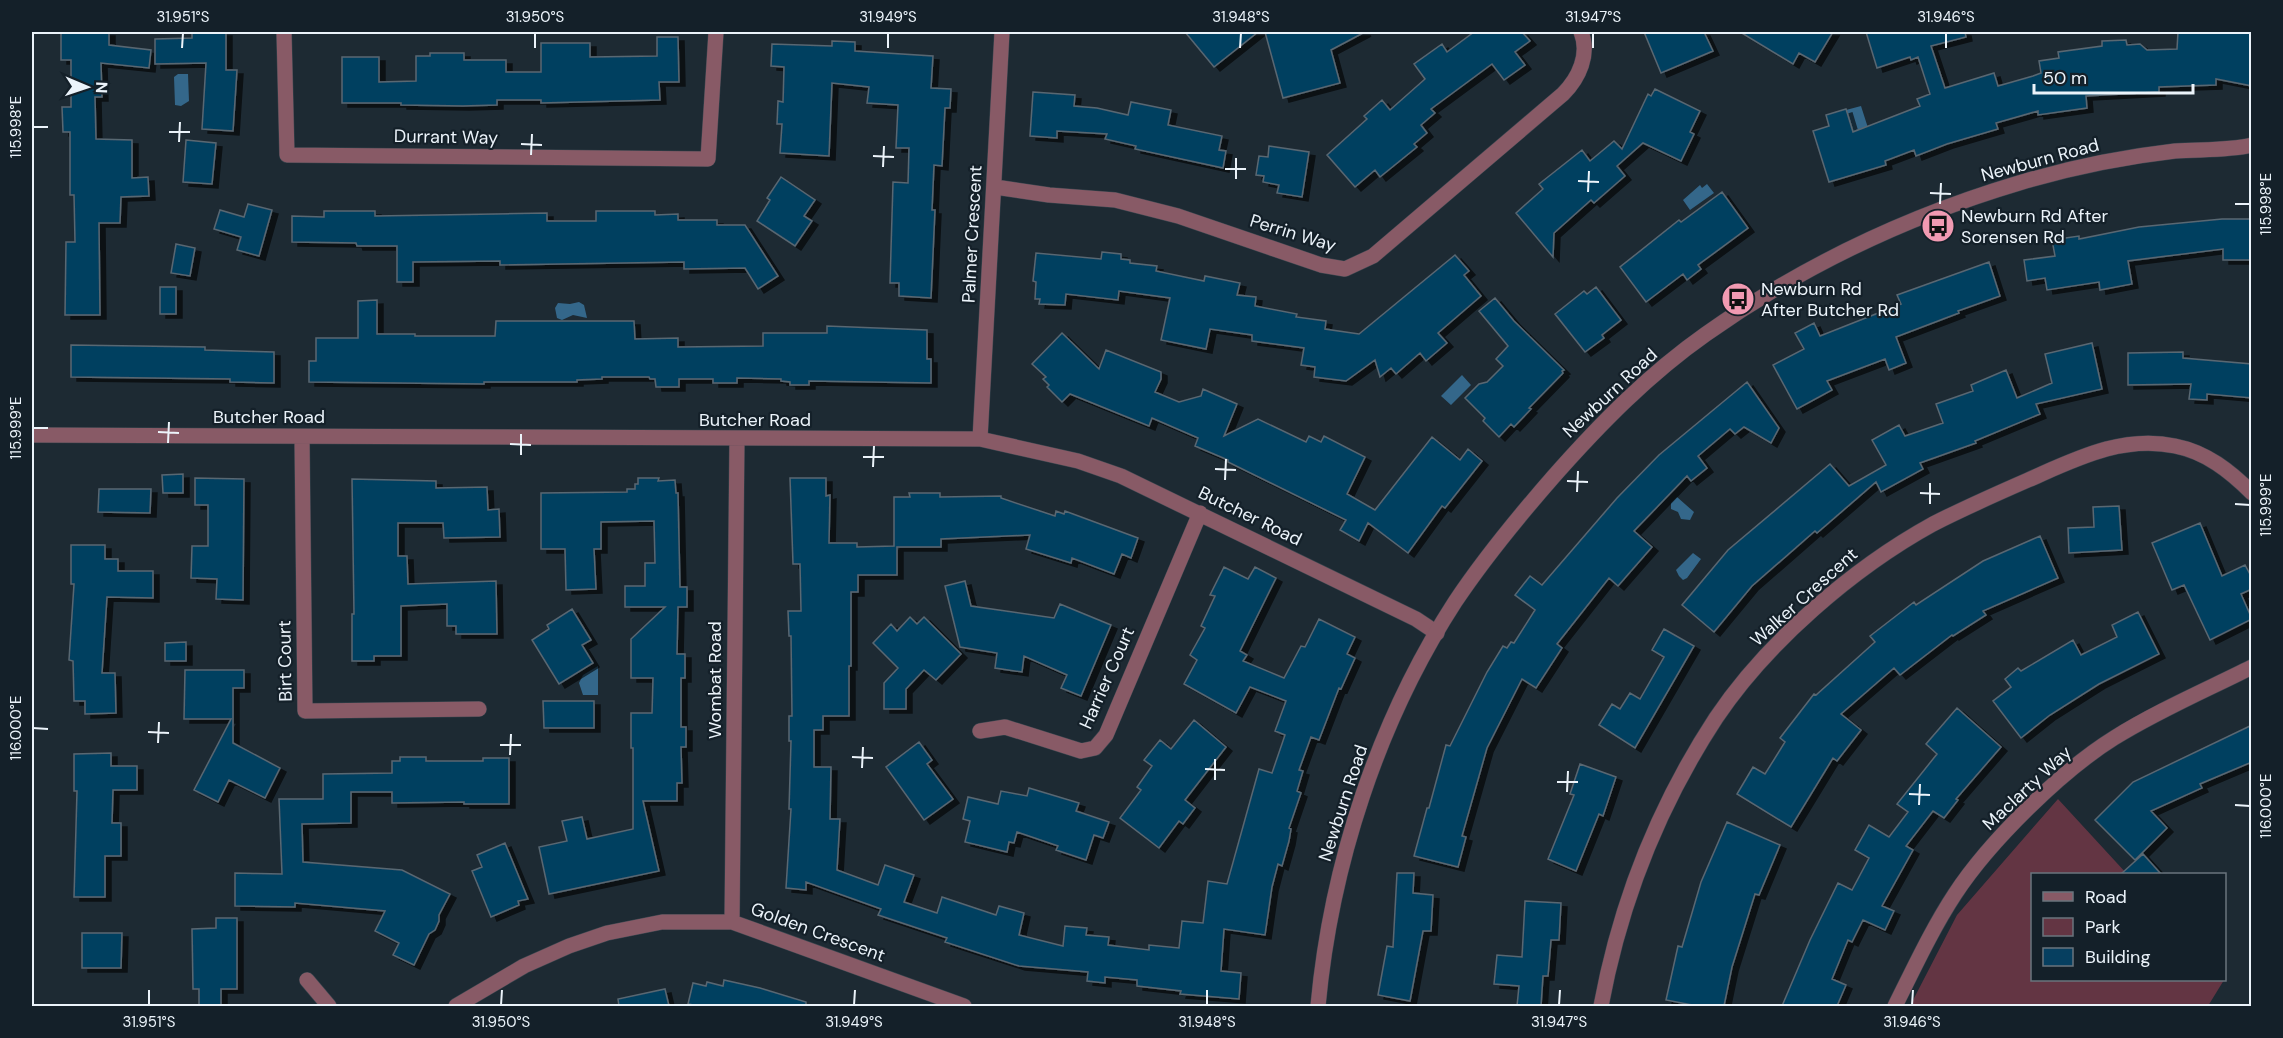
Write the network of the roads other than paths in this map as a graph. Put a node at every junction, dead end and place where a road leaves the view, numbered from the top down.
1 (284, 32) edge
2 (716, 32) edge
3 (1002, 32) edge
4 (1581, 32) edge
5 (2249, 146) edge
6 (995, 187) junction
7 (32, 435) edge
8 (302, 437) junction
9 (737, 439) junction
10 (980, 439) junction
11 (2252, 493) edge
12 (1200, 513) junction
13 (1437, 633) junction
14 (2252, 667) edge
15 (479, 709) dead end
16 (980, 731) dead end
17 (732, 922) junction
18 (307, 980) dead end
19 (329, 1006) edge
20 (456, 1006) edge
21 (964, 1006) edge
22 (1318, 1006) edge
23 (1601, 1006) edge
24 (1895, 1006) edge

1 - 2 street, Durrant Way
3 - 6 street, Palmer Crescent
4 - 6 street, Perrin Way
5 - 13 street, Newburn Road
6 - 10 street, Palmer Crescent
7 - 8 street, Butcher Road
8 - 9 street, Butcher Road
8 - 15 street, Birt Court
9 - 10 street, Butcher Road
9 - 17 street, Wombat Road
10 - 12 street, Butcher Road
11 - 23 street, Walker Crescent
12 - 13 street, Butcher Road
12 - 16 street, Harrier Court
13 - 22 street, Newburn Road
14 - 24 street, Maclarty Way
17 - 20 street, Golden Crescent
17 - 21 street, Golden Crescent
18 - 19 street

